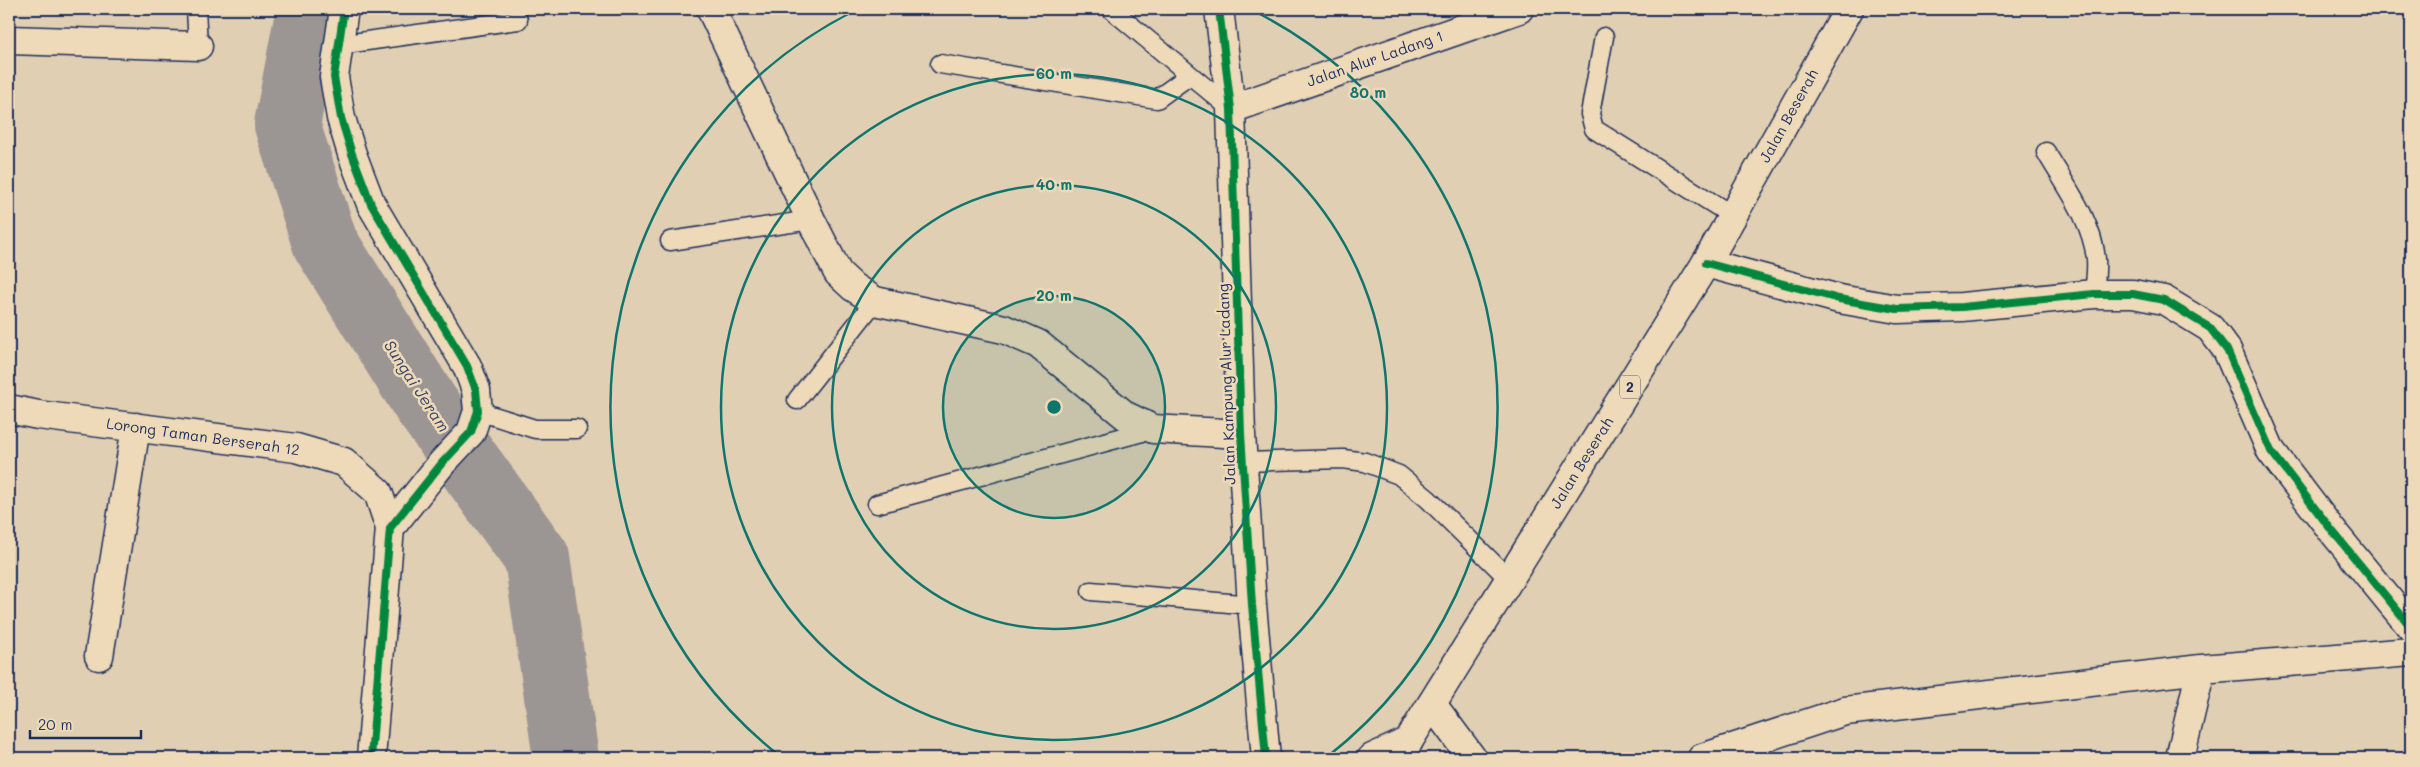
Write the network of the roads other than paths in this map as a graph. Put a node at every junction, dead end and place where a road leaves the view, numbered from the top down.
1 (196, 9) edge
2 (344, 9) edge
3 (711, 9) edge
4 (1111, 9) edge
5 (1218, 9) edge
6 (1849, 9) edge
7 (1510, 10) edge
8 (518, 20) dead end
9 (1604, 37) dead end
10 (9, 40) edge
11 (338, 45) junction
12 (198, 46) joint
13 (940, 64) dead end
14 (1190, 75) junction
15 (1231, 109) junction
16 (2046, 152) dead end
17 (1733, 216) junction
18 (811, 220) junction
19 (670, 241) dead end
20 (1706, 263) junction
21 (2094, 294) junction
22 (875, 302) junction
23 (796, 400) dead end
24 (9, 409) edge
25 (474, 422) junction
26 (136, 427) junction
27 (577, 429) dead end
28 (1153, 429) junction
29 (1241, 434) junction
30 (1243, 462) junction
31 (877, 504) dead end
32 (390, 528) junction
33 (1510, 580) junction
34 (1091, 591) dead end
35 (1252, 606) junction
36 (2411, 627) edge
37 (2411, 652) edge
38 (99, 656) dead end
39 (2201, 669) junction
40 (1432, 704) junction
41 (1404, 750) edge
42 (372, 758) edge
43 (1266, 758) edge
44 (1372, 758) edge
45 (1472, 758) edge
46 (1702, 758) edge
47 (2180, 758) edge

1 - 12 lane
2 - 11 main road
3 - 18 main road
4 - 14 lane
5 - 15 main road, Jalan Kampung Alur Ladang
6 - 17 main road, Jalan Beserah / 2
7 - 15 main road, Jalan Alur Ladang 1
8 - 11 lane
9 - 17 lane
10 - 12 main road
11 - 25 main road
13 - 14 lane
14 - 15 lane
15 - 29 main road, Jalan Kampung Alur Ladang
16 - 21 lane
17 - 20 main road, Jalan Beserah / 2
18 - 19 lane
18 - 22 main road
20 - 21 main road
20 - 33 main road, Jalan Beserah / 2
21 - 36 main road
22 - 23 lane
22 - 28 main road
24 - 26 main road, Lorong Taman Berserah 12
25 - 27 lane
25 - 32 main road
26 - 32 main road, Lorong Taman Berserah 12
26 - 38 main road
28 - 29 main road
28 - 31 lane
29 - 30 main road, Jalan Kampung Alur Ladang
30 - 33 lane
30 - 35 main road, Jalan Kampung Alur Ladang
32 - 42 main road
33 - 40 main road, Jalan Beserah / 2
34 - 35 lane
35 - 43 main road, Jalan Kampung Alur Ladang
37 - 39 main road
39 - 46 main road
39 - 47 main road
40 - 41 main road, Jalan Beserah / 2
40 - 45 main road
41 - 44 main road

